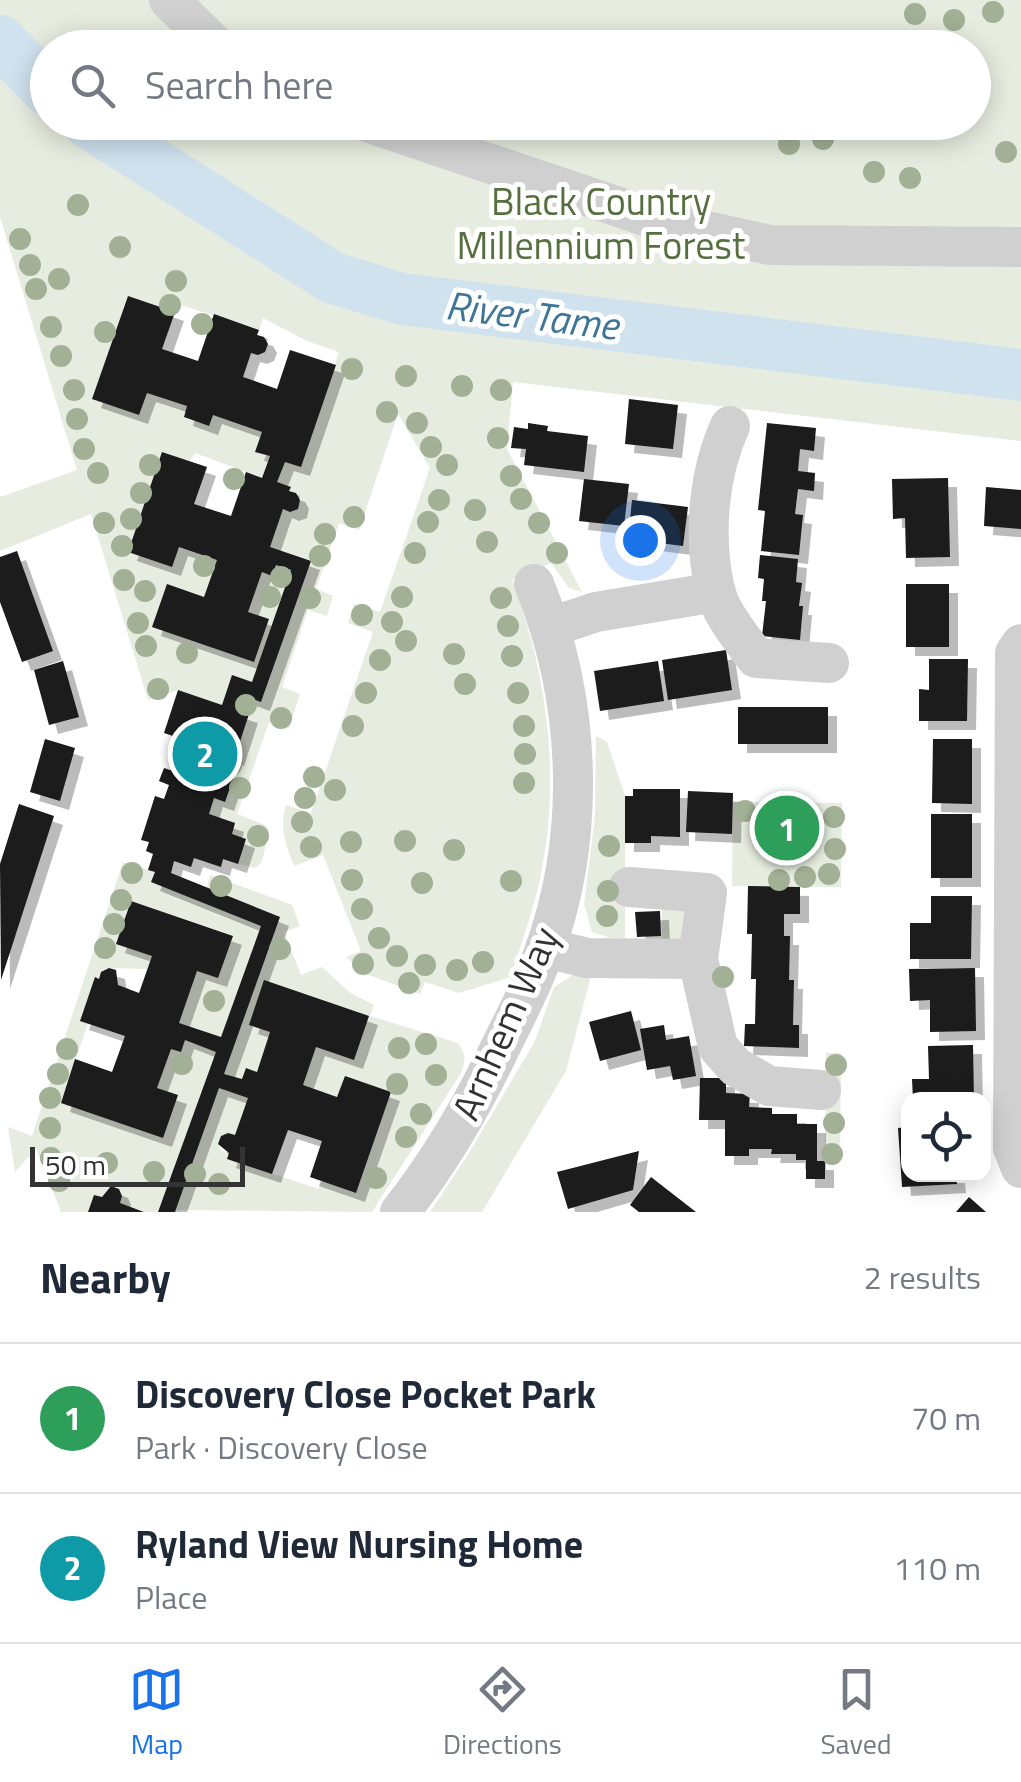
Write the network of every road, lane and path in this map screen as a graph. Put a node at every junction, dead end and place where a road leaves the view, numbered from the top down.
1 (168, 0) edge
2 (199, 30) edge
3 (421, 140) edge
4 (1021, 247) edge
5 (730, 426) dead end
6 (534, 584) dead end
7 (716, 592) junction
8 (551, 626) junction
9 (1021, 644) edge
10 (829, 663) dead end
11 (629, 887) dead end
12 (546, 948) junction
13 (698, 958) junction
14 (821, 1090) dead end
15 (1021, 1168) edge
16 (400, 1212) edge

1 - 2 street
3 - 4 street
5 - 7 street
6 - 8 street, Arnhem Way
7 - 8 street
7 - 10 street
8 - 12 street, Arnhem Way
9 - 15 street
11 - 13 street
12 - 13 street
12 - 16 street, Arnhem Way
13 - 14 street

